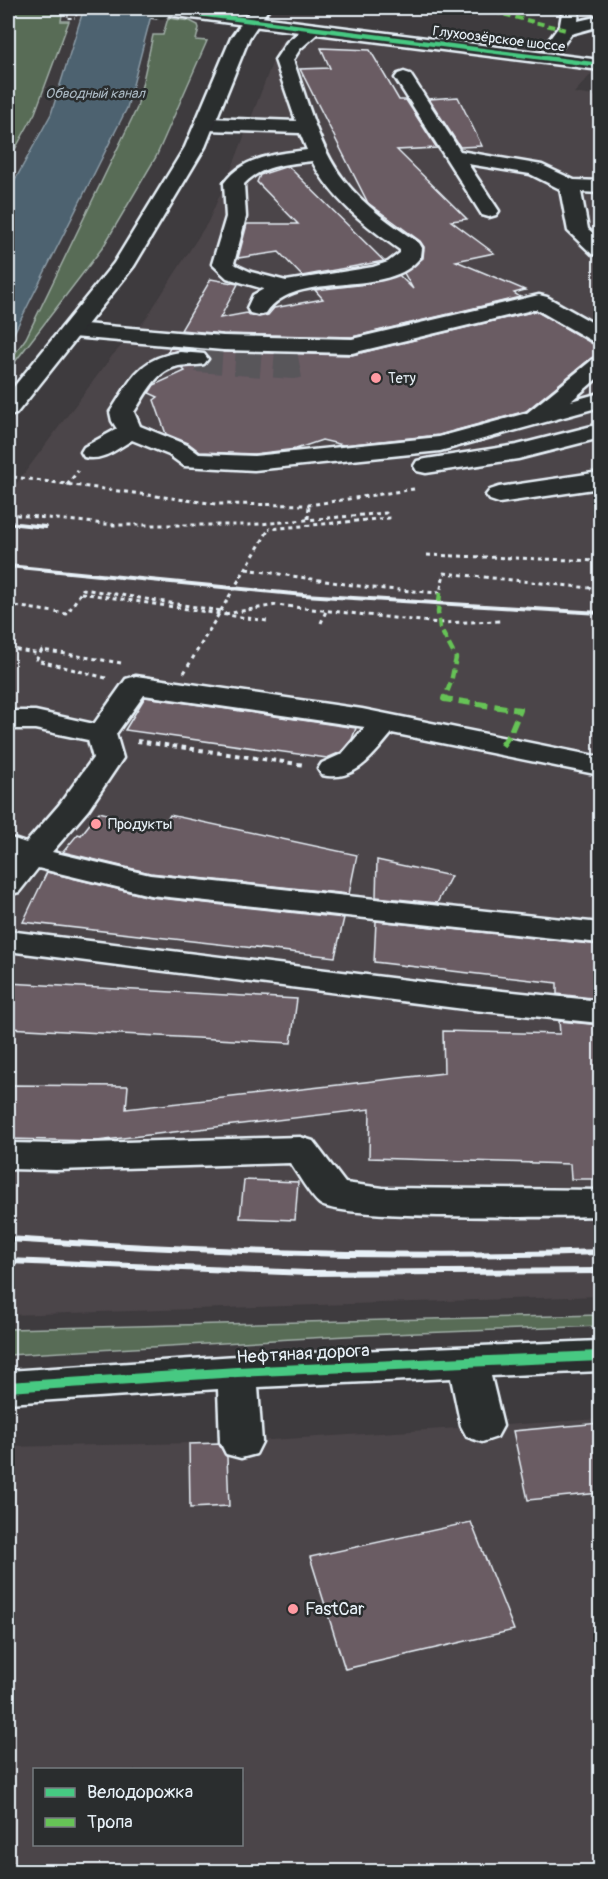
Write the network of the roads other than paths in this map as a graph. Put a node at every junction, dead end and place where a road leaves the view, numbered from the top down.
1 (157, 8) edge
2 (231, 8) edge
3 (571, 8) edge
4 (257, 13) edge
5 (600, 21) edge
6 (314, 29) junction
7 (566, 30) junction
8 (552, 48) junction
9 (600, 54) edge
10 (600, 65) edge
11 (404, 78) dead end
12 (207, 124) junction
13 (308, 127) junction
14 (317, 154) junction
15 (453, 156) junction
16 (570, 186) junction
17 (600, 187) edge
18 (489, 211) dead end
19 (600, 249) edge
20 (285, 287) junction
21 (258, 308) dead end
22 (73, 330) junction
23 (600, 336) edge
24 (328, 347) junction
25 (196, 359) tunnel mouth
26 (309, 363) tunnel mouth
27 (600, 365) edge
28 (600, 400) edge
29 (8, 410) edge
30 (536, 418) junction
31 (600, 431) edge
32 (131, 432) junction
33 (93, 452) dead end
34 (193, 461) junction
35 (600, 480) edge
36 (499, 495) dead end
37 (8, 720) edge
38 (384, 724) junction
39 (101, 734) junction
40 (600, 766) edge
41 (333, 769) road end
42 (19, 851) edge
43 (8, 882) edge
44 (600, 933) edge
45 (8, 941) edge
46 (600, 1012) edge
47 (8, 1156) edge
48 (600, 1203) edge
49 (600, 1356) edge
50 (467, 1362) junction
51 (237, 1372) junction
52 (8, 1387) edge
53 (482, 1426) dead end
54 (242, 1442) dead end

1 - 4 street
2 - 4 street
3 - 7 street
4 - 6 street, Глухоозёрское шоссе
4 - 8 street, Глухоозёрское шоссе
4 - 12 street
5 - 7 street
6 - 10 street, Глухоозёрское шоссе
6 - 13 street
7 - 8 street
8 - 9 street, Глухоозёрское шоссе
11 - 15 street
12 - 13 street
12 - 22 street
13 - 14 street
14 - 20 street
14 - 20 street
15 - 16 street
15 - 18 street
16 - 17 street
16 - 19 street
20 - 21 street
22 - 24 street
22 - 29 street
23 - 24 street
24 - 26 street
25 - 32 street
27 - 30 street
28 - 30 street
30 - 34 street
31 - 34 street
32 - 33 street
32 - 34 street
35 - 36 street
37 - 39 street
38 - 39 street
38 - 40 street
38 - 41 street
39 - 42 street
42 - 43 street
42 - 44 street
45 - 46 street
47 - 48 street
49 - 50 street, Нефтяная дорога
50 - 51 street, Нефтяная дорога
50 - 53 street
51 - 52 street, Нефтяная дорога
51 - 54 street

